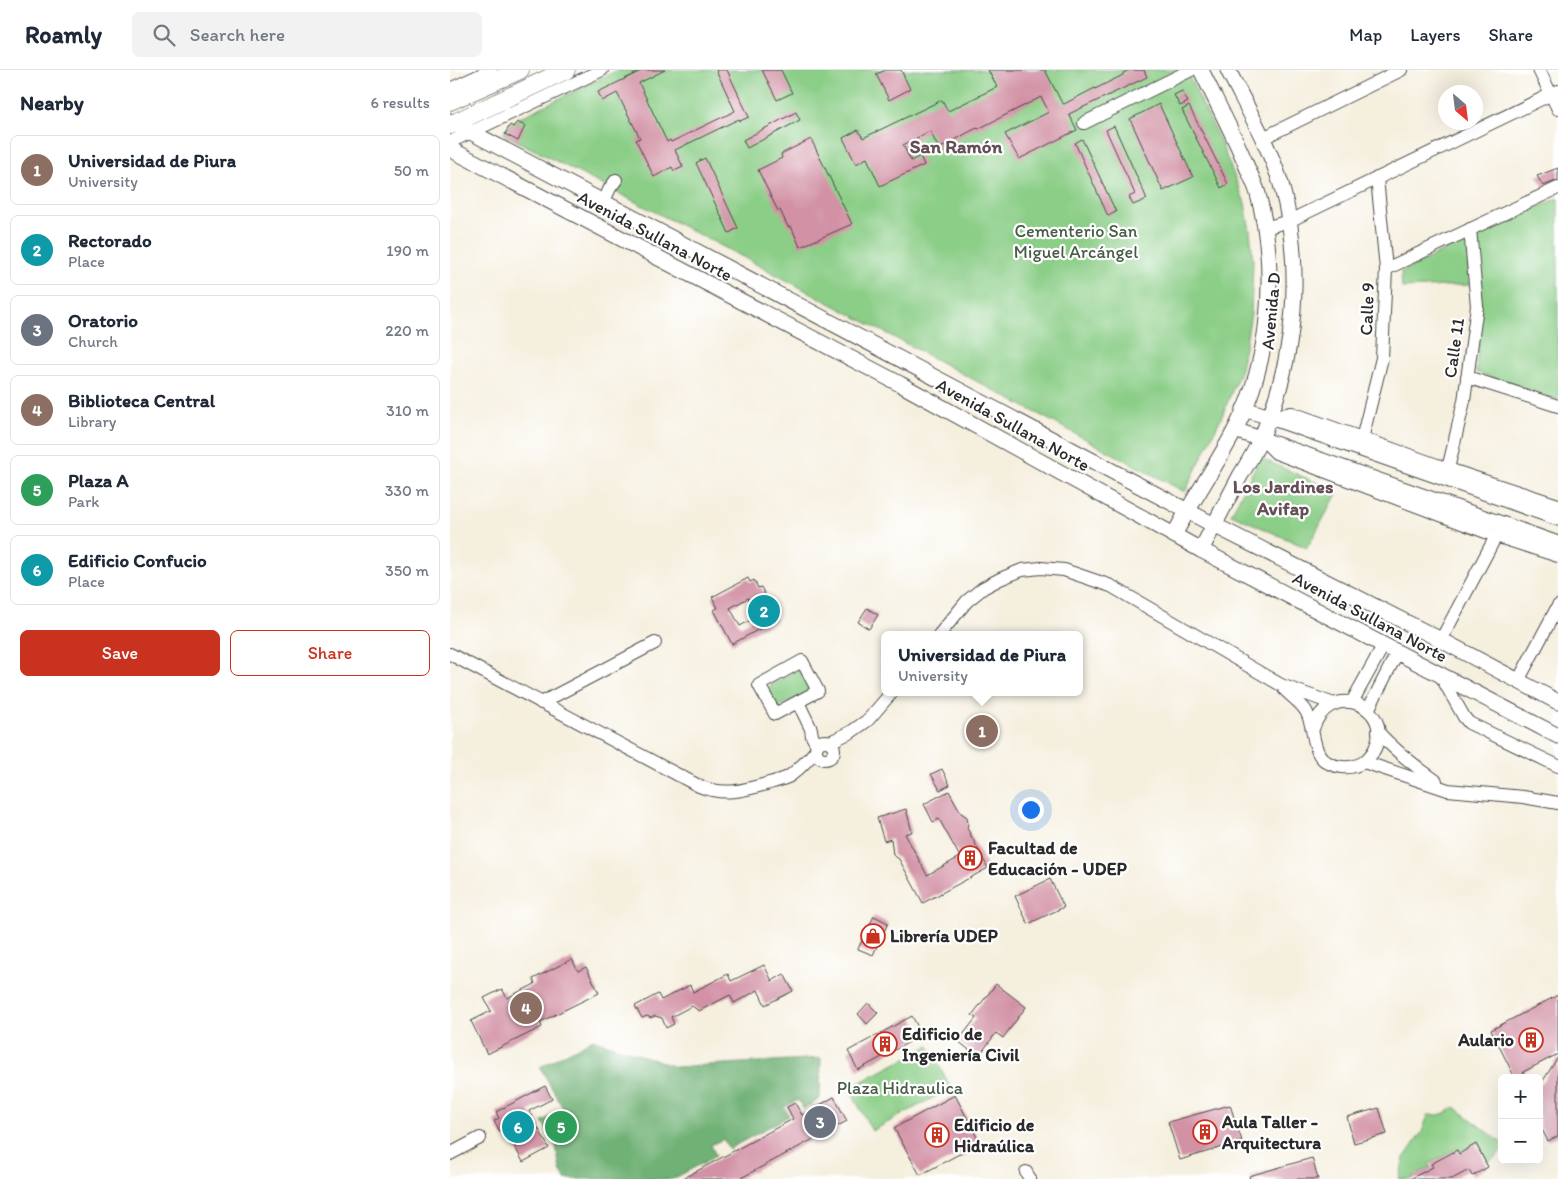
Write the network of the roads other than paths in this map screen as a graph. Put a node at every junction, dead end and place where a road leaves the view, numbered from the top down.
1 (491, 70) edge
2 (520, 70) edge
3 (566, 70) edge
4 (602, 70) edge
5 (1192, 70) edge
6 (1201, 70) edge
7 (1228, 70) edge
8 (1401, 70) edge
9 (1539, 70) edge
10 (450, 89) edge
11 (1554, 92) edge
12 (450, 101) edge
13 (1558, 109) edge
14 (452, 123) edge
15 (1084, 124) dead end
16 (472, 131) junction
17 (1262, 138) junction
18 (450, 142) edge
19 (450, 149) edge
20 (1377, 178) junction
21 (616, 180) dead end
22 (1558, 188) edge
23 (604, 201) junction
24 (1289, 221) junction
25 (1266, 228) junction
26 (1470, 229) junction
27 (1386, 269) junction
28 (1467, 377) junction
29 (1558, 406) edge
30 (1244, 409) junction
31 (1270, 416) junction
32 (1235, 430) junction
33 (1261, 439) junction
34 (1362, 439) junction
35 (1448, 469) junction
36 (1558, 506) edge
37 (1187, 510) junction
38 (1558, 518) edge
39 (1214, 525) junction
40 (1174, 535) junction
41 (1496, 536) junction
42 (1558, 544) edge
43 (1201, 550) junction
44 (1558, 556) edge
45 (1558, 606) edge
46 (942, 631) edge
47 (1441, 640) junction
48 (655, 643) dead end
49 (1390, 650) junction
50 (450, 654) edge
51 (1441, 676) junction
52 (1518, 681) junction
53 (1281, 685) junction
54 (889, 696) edge
55 (798, 702) junction
56 (1352, 702) junction
57 (1558, 702) edge
58 (541, 703) junction
59 (1334, 704) junction
60 (1368, 710) junction
61 (1313, 730) junction
62 (1378, 732) junction
63 (1558, 736) edge
64 (824, 748) junction
65 (1364, 762) junction
66 (1558, 766) edge
67 (1448, 790) junction
68 (1558, 803) edge
69 (480, 1138) dead end
70 (450, 1154) edge

1 - 10 street
2 - 12 highway
3 - 14 highway
4 - 16 street
5 - 15 street
6 - 25 main road, Avenida D
7 - 17 main road, Avenida D
8 - 17 street
9 - 11 street
11 - 13 street
11 - 20 street
14 - 16 main road, Avenida Sullana Norte
16 - 18 street
16 - 23 main road, Avenida Sullana Norte
17 - 24 main road, Avenida D
19 - 40 main road, Avenida Sullana Norte
20 - 24 street
20 - 27 street, Calle 9
21 - 23 street
22 - 26 street
23 - 37 main road, Avenida Sullana Norte
24 - 25 street
24 - 31 main road, Avenida D
25 - 30 main road, Avenida D
26 - 27 street
26 - 28 street, Calle 11
27 - 34 street, Calle 9
28 - 29 street
28 - 35 street, Calle 11
30 - 31 main road
30 - 32 main road, Avenida D
31 - 33 main road, Avenida D
31 - 34 street
31 - 38 main road
32 - 33 main road
32 - 37 main road, Avenida D
33 - 39 main road, Avenida D
33 - 41 street
33 - 42 main road
34 - 35 street
35 - 36 street
37 - 39 main road, Avenida Sullana Norte
37 - 40 main road, Avenida D
39 - 43 main road, Avenida D
39 - 47 main road, Avenida Sullana Norte
40 - 43 main road, Avenida Sullana Norte
41 - 44 street
41 - 47 street
43 - 49 main road, Avenida Sullana Norte
45 - 52 street
46 - 53 street
47 - 52 main road, Avenida Sullana Norte
48 - 58 street
49 - 51 main road, Avenida Sullana Norte
49 - 56 street
49 - 60 street
50 - 58 street
51 - 63 main road, Avenida Sullana Norte
51 - 66 street
52 - 57 main road, Avenida Sullana Norte
53 - 59 street
53 - 61 street
54 - 64 street
55 - 55 street
55 - 64 street
56 - 59 street
56 - 60 street
58 - 64 street
59 - 61 street
60 - 62 street
61 - 65 street
62 - 65 street
62 - 67 street
65 - 67 street
67 - 68 street
69 - 70 street

